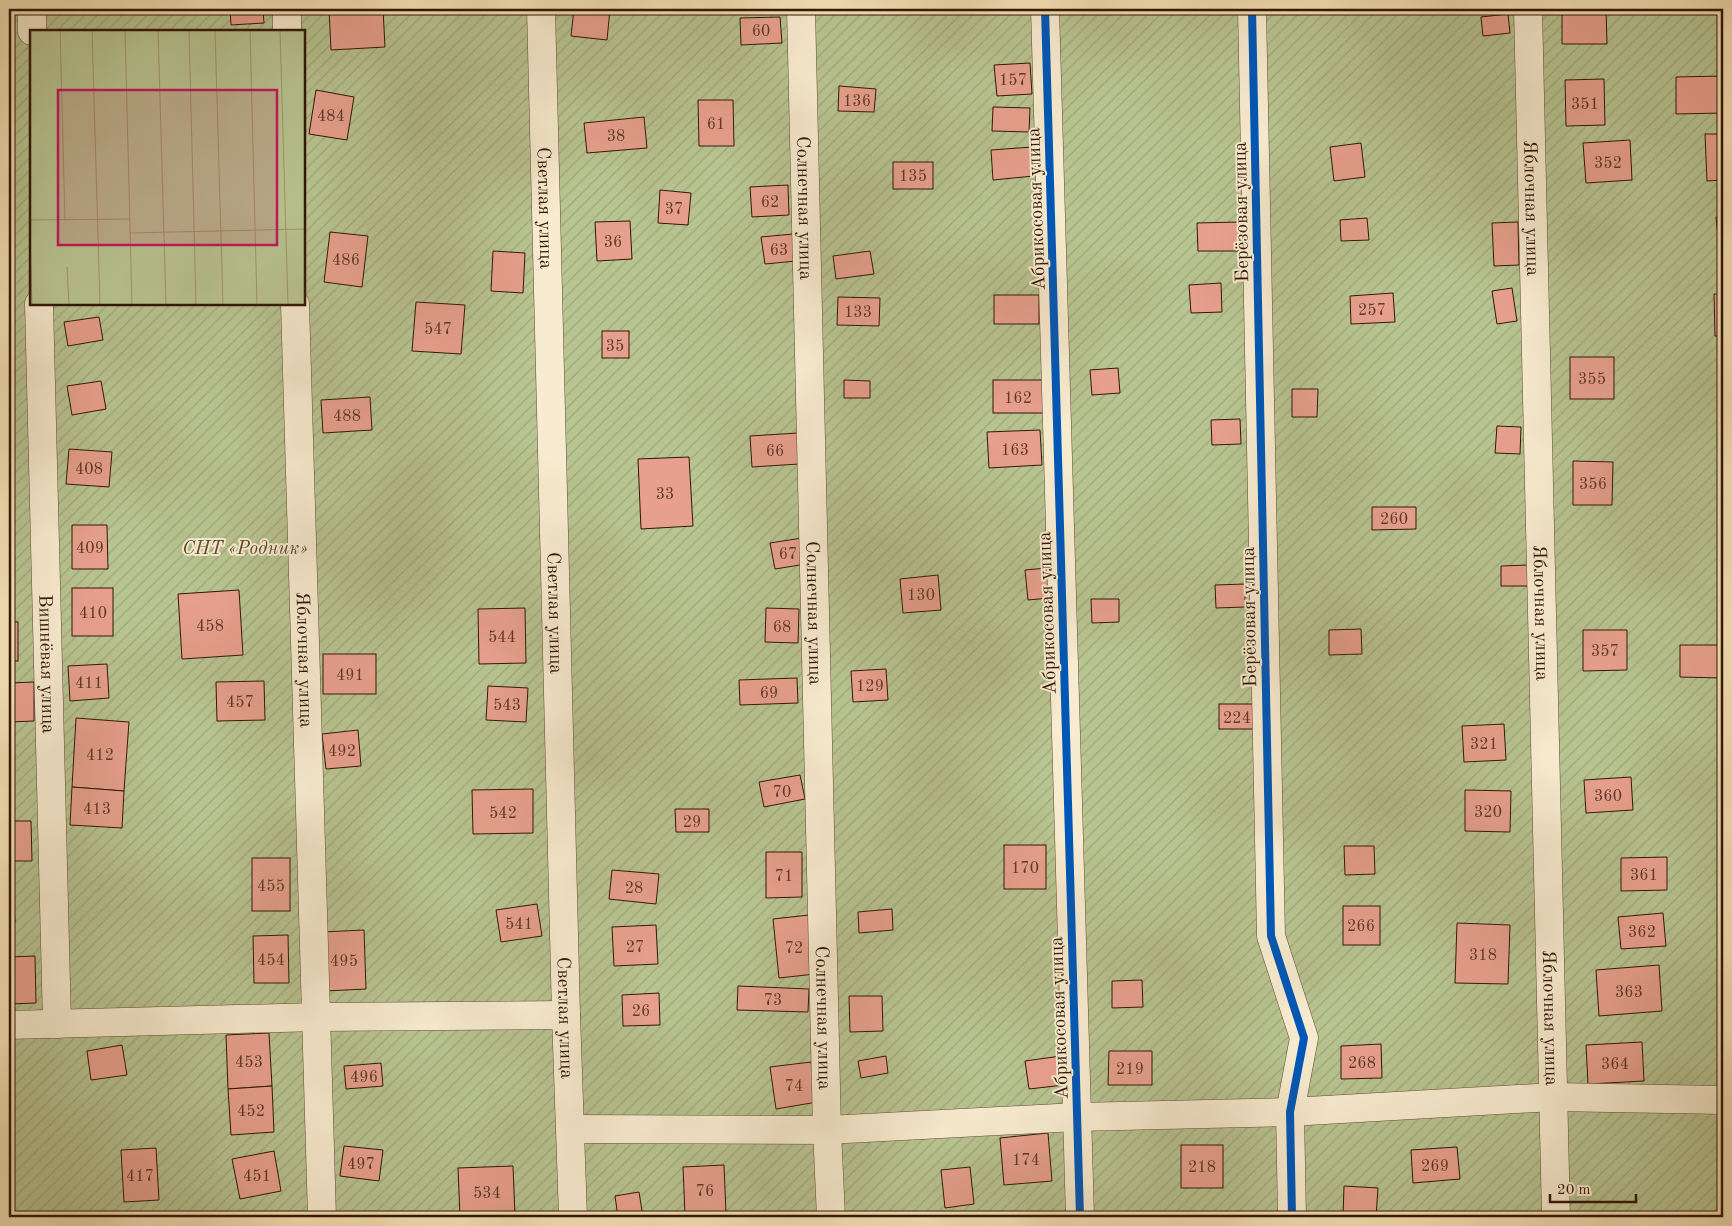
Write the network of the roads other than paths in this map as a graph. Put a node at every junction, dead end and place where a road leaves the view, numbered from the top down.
1 (32, 9) edge
2 (287, 9) edge
3 (541, 9) edge
4 (801, 9) edge
5 (1045, 9) edge
6 (1252, 9) edge
7 (1528, 9) edge
8 (32, 30) edge
9 (287, 30) edge
10 (39, 305) edge
11 (295, 305) edge
12 (566, 1015) junction
13 (317, 1017) junction
14 (57, 1024) junction
15 (9, 1025) edge
16 (1553, 1097) junction
17 (1723, 1100) edge
18 (1290, 1112) junction
19 (1077, 1117) junction
20 (570, 1129) junction
21 (827, 1130) junction
22 (322, 1217) edge
23 (573, 1217) edge
24 (831, 1217) edge
25 (1080, 1217) edge
26 (1292, 1217) edge
27 (1556, 1217) edge

1 - 8 street
2 - 9 street
3 - 12 street, Светлая улица
4 - 21 street, Солнечная улица
5 - 19 street, Абрикосовая улица
6 - 18 street, Берёзовая улица
7 - 16 street, Яблочная улица
10 - 14 street, Вишнёвая улица
11 - 13 street, Яблочная улица
12 - 13 street
12 - 20 street, Светлая улица
13 - 14 street
13 - 22 street, Яблочная улица
14 - 15 street
16 - 17 street
16 - 18 street
16 - 27 street, Яблочная улица
18 - 19 street
18 - 26 street, Берёзовая улица
19 - 21 street
19 - 25 street, Абрикосовая улица
20 - 21 street
20 - 23 street, Светлая улица
21 - 24 street, Солнечная улица

